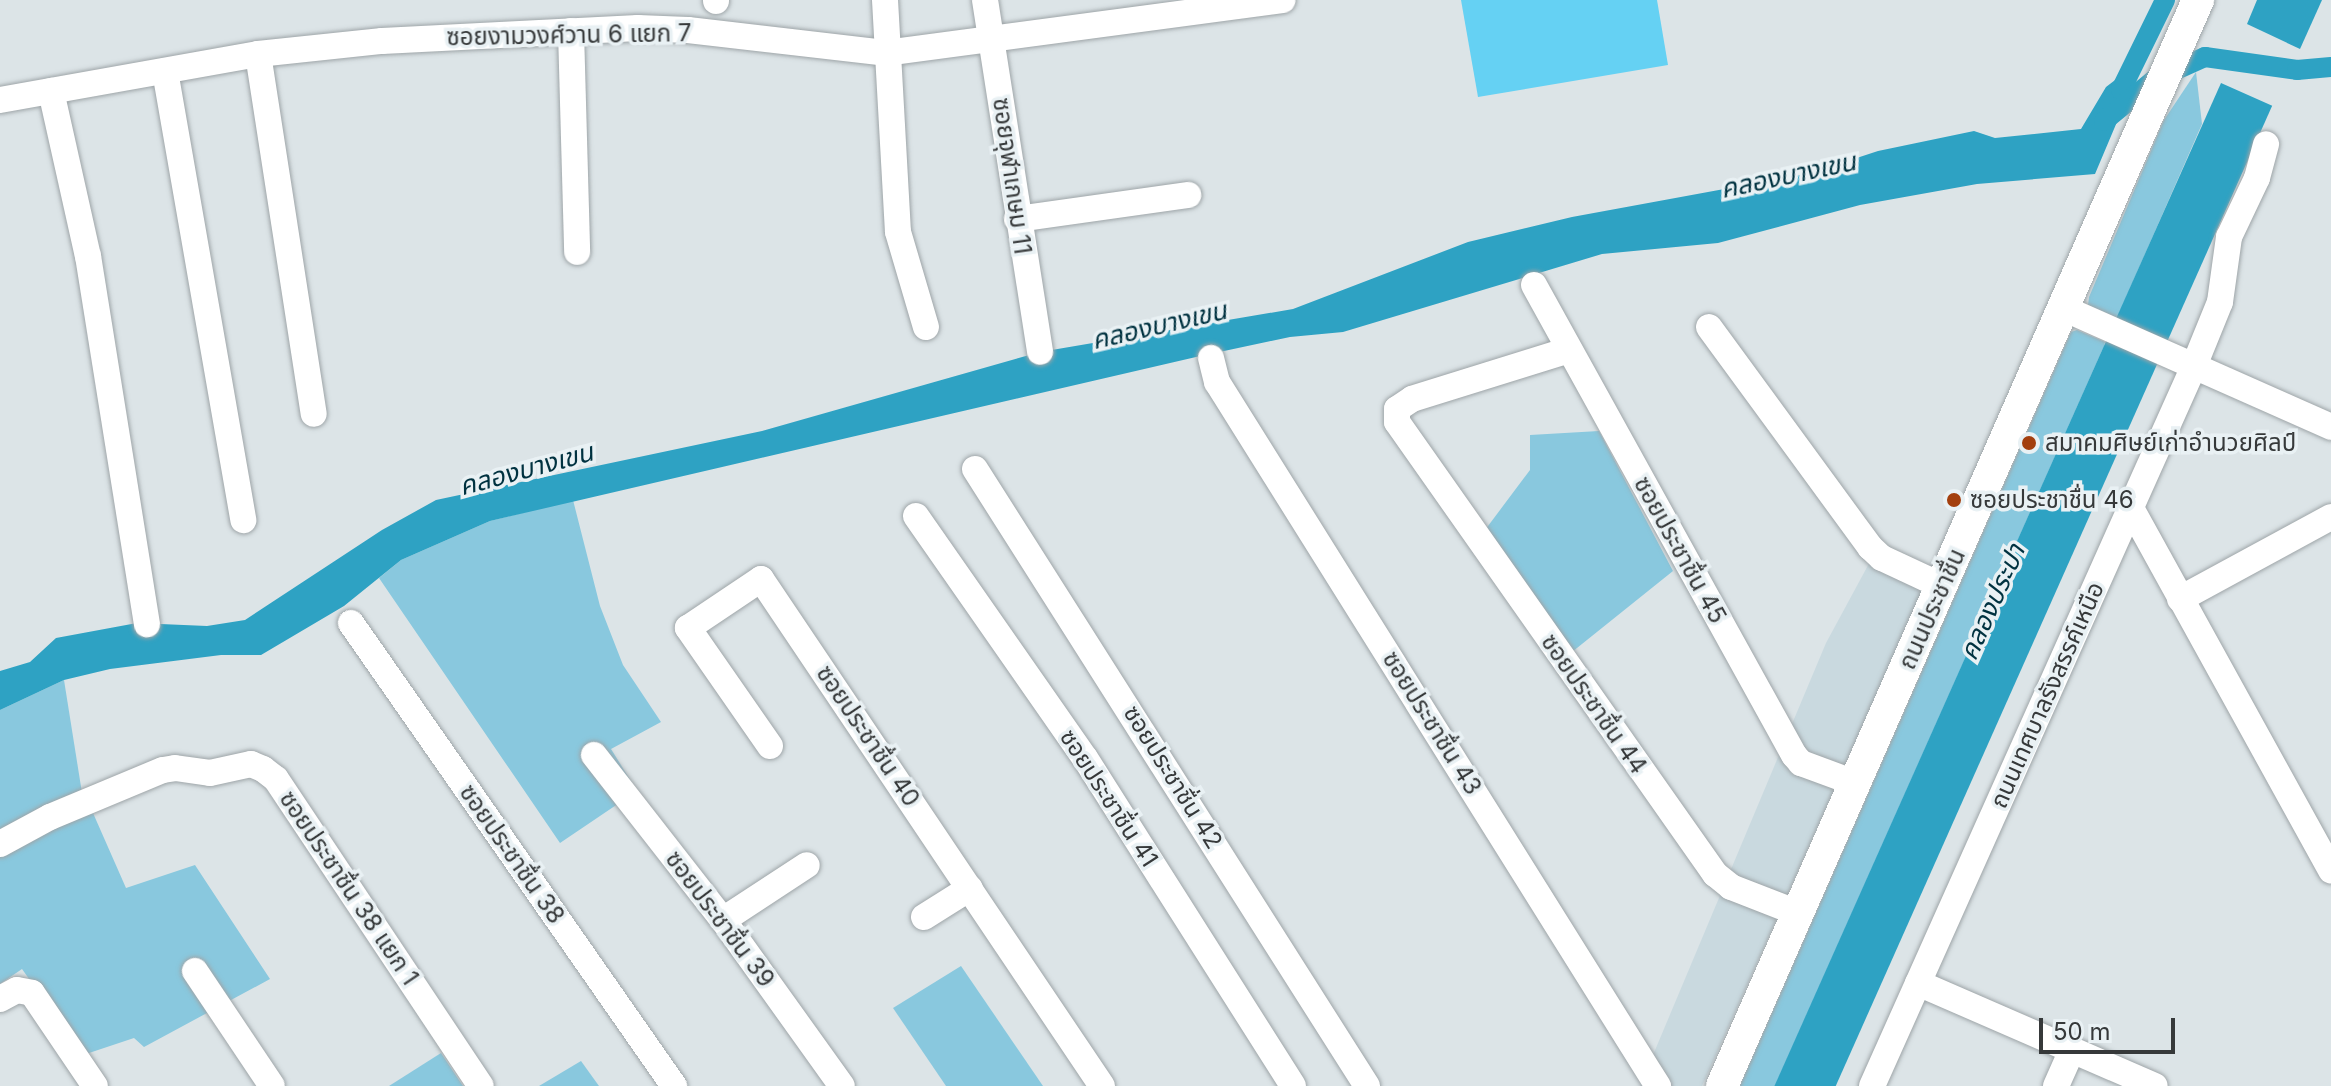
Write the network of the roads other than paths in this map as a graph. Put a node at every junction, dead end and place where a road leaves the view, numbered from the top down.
1 (885, 0) edge
2 (985, 0) edge
3 (1282, 0) edge
4 (2198, 2) edge
5 (571, 31) junction
6 (992, 41) junction
7 (886, 53) junction
8 (258, 54) junction
9 (165, 71) junction
10 (51, 91) junction
11 (0, 100) edge
12 (2266, 144) dead end
13 (1188, 195) dead end
14 (1017, 219) junction
15 (577, 252) dead end
16 (1534, 285) dead end
17 (2079, 315) junction
18 (926, 327) dead end
19 (1709, 327) dead end
20 (1569, 350) junction
21 (1040, 352) dead end
22 (1211, 358) dead end
23 (2188, 362) junction
24 (314, 414) dead end
25 (2331, 427) edge
26 (975, 469) dead end
27 (2131, 508) junction
28 (916, 516) dead end
29 (243, 520) dead end
30 (2327, 528) edge
31 (1942, 586) junction
32 (2180, 599) junction
33 (351, 623) dead end
34 (147, 624) dead end
35 (770, 746) dead end
36 (594, 755) dead end
37 (1855, 783) junction
38 (0, 844) edge
39 (807, 865) dead end
40 (2331, 870) edge
41 (970, 888) junction
42 (1798, 913) junction
43 (924, 917) dead end
44 (723, 920) junction
45 (195, 971) dead end
46 (1918, 983) junction
47 (12, 994) edge
48 (2072, 1050) junction
49 (95, 1086) edge
50 (272, 1086) edge
51 (481, 1086) edge
52 (674, 1086) edge
53 (842, 1086) edge
54 (1102, 1086) edge
55 (1293, 1086) edge
56 (1367, 1086) edge
57 (1658, 1086) edge
58 (1722, 1086) edge
59 (1872, 1086) edge
60 (2056, 1086) edge
61 (2155, 1086) edge

1 - 7 street
2 - 6 street, ซอยจุฬาเกษม 11
3 - 6 street, ซอยงามวงศ์วาน 6 แยก 7
4 - 17 main road, ถนนประชาชื่น
5 - 7 street, ซอยงามวงศ์วาน 6 แยก 7
5 - 8 street, ซอยงามวงศ์วาน 6 แยก 7
5 - 15 street
6 - 7 street, ซอยงามวงศ์วาน 6 แยก 7
6 - 14 street, ซอยจุฬาเกษม 11
7 - 18 street
8 - 9 street, ซอยงามวงศ์วาน 6 แยก 7
8 - 24 street
9 - 10 street, ซอยงามวงศ์วาน 6 แยก 7
9 - 29 street
10 - 11 street, ซอยงามวงศ์วาน 6 แยก 7
10 - 34 street
12 - 23 street, ถนนเทศบาลรังสรรค์เหนือ
13 - 14 street
14 - 21 street, ซอยจุฬาเกษม 11
16 - 20 street, ซอยประชาชื่น 45
17 - 23 street
17 - 31 main road, ถนนประชาชื่น
19 - 31 street
20 - 37 street, ซอยประชาชื่น 45
20 - 42 street, ซอยประชาชื่น 44
22 - 57 street, ซอยประชาชื่น 43
23 - 25 street
23 - 27 street, ถนนเทศบาลรังสรรค์เหนือ
26 - 56 street, ซอยประชาชื่น 42
27 - 32 street
27 - 46 street, ถนนเทศบาลรังสรรค์เหนือ
28 - 55 street, ซอยประชาชื่น 41
30 - 32 street
31 - 37 main road, ถนนประชาชื่น
32 - 40 street
33 - 52 street, ซอยประชาชื่น 38
35 - 41 street, ซอยประชาชื่น 40
36 - 44 street, ซอยประชาชื่น 39
37 - 42 main road, ถนนประชาชื่น
38 - 51 street, ซอยประชาชื่น 38 แยก 1
39 - 44 street
41 - 43 street
41 - 54 street, ซอยประชาชื่น 40
42 - 58 main road, ถนนประชาชื่น
44 - 53 street, ซอยประชาชื่น 39
45 - 50 street
46 - 48 street
46 - 59 street, ถนนเทศบาลรังสรรค์เหนือ
47 - 49 street
48 - 60 street
48 - 61 street

